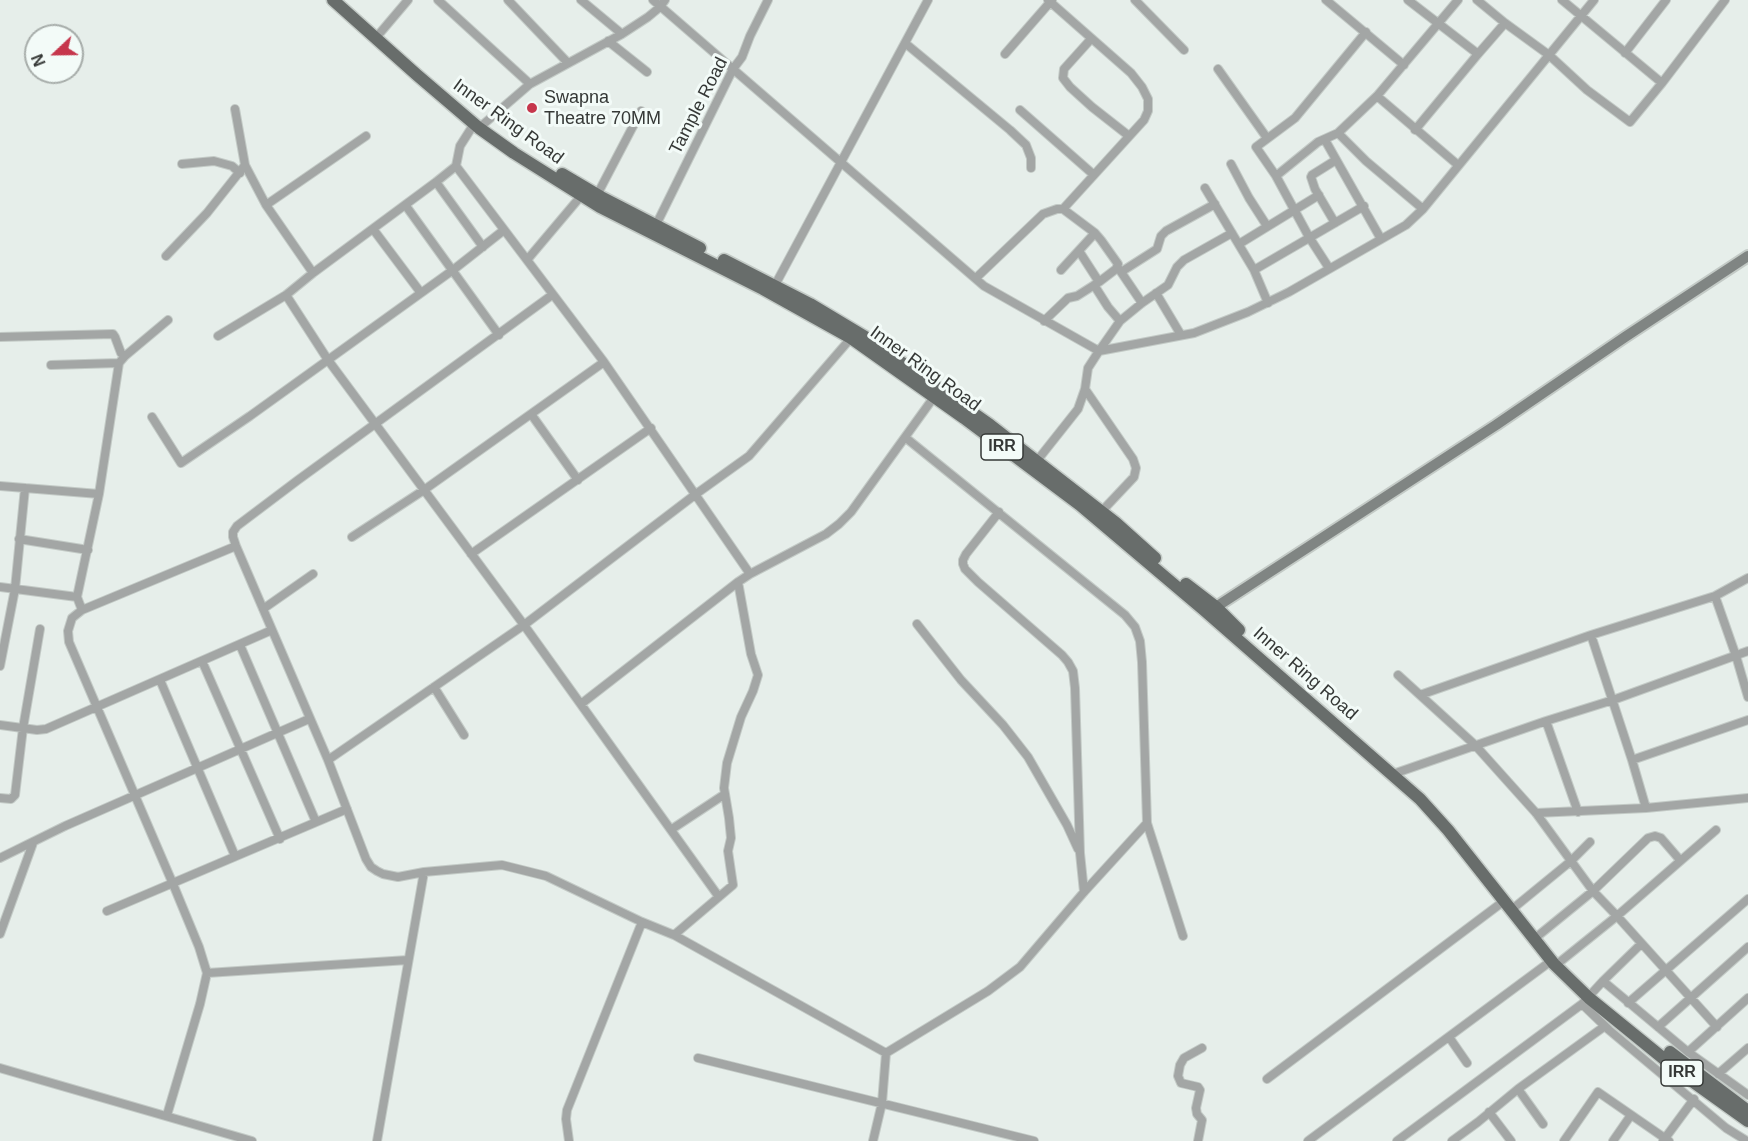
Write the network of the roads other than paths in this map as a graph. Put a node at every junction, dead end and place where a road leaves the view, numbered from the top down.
1 (333, 0) edge
2 (344, 0) edge
3 (408, 0) edge
4 (438, 0) edge
5 (508, 0) edge
6 (581, 0) edge
7 (653, 0) edge
8 (768, 0) edge
9 (928, 0) edge
10 (1135, 0) edge
11 (1326, 0) edge
12 (1408, 0) edge
13 (1458, 0) edge
14 (1477, 0) edge
15 (1562, 0) edge
16 (1594, 0) edge
17 (1666, 0) edge
18 (1725, 0) edge
19 (1050, 1) edge
20 (663, 4) edge
21 (1581, 15) junction
22 (1505, 23) junction
23 (1438, 24) junction
24 (1366, 32) junction
25 (380, 33) junction
26 (622, 34) junction
27 (1091, 39) junction
28 (608, 41) junction
29 (905, 43) junction
30 (1184, 50) dead end
31 (1625, 53) junction
32 (1005, 54) dead end
33 (1478, 54) junction
34 (1549, 55) junction
35 (568, 63) junction
36 (1404, 65) junction
37 (733, 69) junction
38 (1218, 69) dead end
39 (647, 72) dead end
40 (1662, 83) junction
41 (530, 84) junction
42 (1377, 96) junction
43 (235, 108) dead end
44 (1020, 110) dead end
45 (641, 111) dead end
46 (479, 125) junction
47 (1415, 130) junction
48 (1338, 133) junction
49 (366, 136) dead end
50 (1129, 136) junction
51 (1267, 138) junction
52 (1325, 140) junction
53 (1336, 160) junction
54 (841, 162) junction
55 (182, 164) dead end
56 (1231, 164) dead end
57 (245, 165) junction
58 (1458, 165) junction
59 (456, 166) junction
60 (1031, 168) dead end
61 (240, 173) junction
62 (1094, 175) junction
63 (1276, 176) junction
64 (436, 183) junction
65 (1205, 188) dead end
66 (597, 195) junction
67 (1319, 195) junction
68 (581, 196) junction
69 (1215, 204) junction
70 (266, 206) junction
71 (406, 206) junction
72 (1364, 206) junction
73 (1063, 209) junction
74 (1423, 209) junction
75 (1294, 210) junction
76 (1335, 223) junction
77 (656, 225) junction
78 (1267, 226) junction
79 (374, 229) junction
80 (504, 230) junction
81 (1095, 233) junction
82 (1232, 233) junction
83 (1309, 237) junction
84 (1381, 239) junction
85 (1239, 244) junction
86 (483, 247) junction
87 (1079, 251) junction
88 (166, 256) dead end
89 (1748, 256) edge
90 (527, 260) junction
91 (1329, 268) junction
92 (453, 270) junction
93 (1061, 270) dead end
94 (1119, 270) junction
95 (1254, 270) junction
96 (314, 273) junction
97 (976, 278) junction
98 (1096, 283) junction
99 (774, 287) junction
100 (421, 293) junction
101 (1156, 293) junction
102 (286, 295) junction
103 (552, 295) junction
104 (1142, 303) junction
105 (1268, 303) junction
106 (168, 320) dead end
107 (1044, 321) junction
108 (1120, 321) junction
109 (852, 334) junction
110 (499, 335) junction
111 (1181, 335) junction
112 (218, 336) dead end
113 (0, 337) edge
114 (1099, 351) junction
115 (122, 359) junction
116 (328, 360) junction
117 (604, 362) junction
118 (51, 365) dead end
119 (1084, 390) junction
120 (934, 397) junction
121 (531, 414) junction
122 (152, 417) dead end
123 (376, 424) junction
124 (651, 428) junction
125 (906, 438) junction
126 (1036, 462) junction
127 (578, 480) junction
128 (0, 486) edge
129 (25, 488) junction
130 (424, 490) junction
131 (99, 494) junction
132 (696, 494) junction
133 (1101, 512) junction
134 (999, 513) junction
135 (352, 537) dead end
136 (19, 538) junction
137 (236, 546) junction
138 (88, 550) junction
139 (471, 554) junction
140 (313, 574) dead end
141 (750, 574) junction
142 (1748, 578) edge
143 (738, 582) junction
144 (0, 587) edge
145 (15, 589) junction
146 (1715, 596) junction
147 (77, 597) junction
148 (1210, 608) junction
149 (263, 609) junction
150 (82, 610) junction
151 (917, 624) dead end
152 (524, 625) junction
153 (40, 629) dead end
154 (272, 630) junction
155 (1591, 635) junction
156 (240, 645) junction
157 (1748, 651) edge
158 (1736, 656) junction
159 (202, 661) junction
160 (0, 666) edge
161 (1398, 675) dead end
162 (160, 680) junction
163 (434, 687) junction
164 (1420, 695) junction
165 (1748, 697) edge
166 (1613, 700) junction
167 (581, 704) junction
168 (98, 707) junction
169 (309, 719) junction
170 (1748, 720) edge
171 (1546, 721) junction
172 (0, 725) edge
173 (23, 728) junction
174 (278, 733) junction
175 (464, 735) dead end
176 (1475, 745) junction
177 (239, 749) junction
178 (328, 760) junction
179 (1632, 760) junction
180 (197, 768) junction
181 (1396, 773) junction
182 (725, 794) junction
183 (136, 795) junction
184 (0, 798) edge
185 (1748, 798) edge
186 (1646, 808) junction
187 (347, 809) junction
188 (1578, 812) junction
189 (1536, 813) junction
190 (316, 822) junction
191 (1147, 823) junction
192 (672, 829) junction
193 (1716, 830) dead end
194 (280, 839) junction
195 (1590, 842) dead end
196 (33, 843) junction
197 (1080, 853) junction
198 (235, 856) junction
199 (0, 858) edge
200 (1680, 860) junction
201 (1571, 861) junction
202 (424, 872) junction
203 (173, 884) junction
204 (1593, 891) junction
205 (1083, 892) junction
206 (719, 897) junction
207 (1748, 899) edge
208 (1510, 903) junction
209 (107, 911) dead end
210 (1617, 916) junction
211 (642, 922) junction
212 (0, 934) edge
213 (674, 935) junction
214 (1539, 935) junction
215 (1183, 936) dead end
216 (1641, 944) junction
217 (1748, 947) edge
218 (408, 960) junction
219 (1556, 961) junction
220 (1665, 971) junction
221 (207, 973) junction
222 (1603, 981) junction
223 (1589, 998) junction
224 (1748, 998) edge
225 (1690, 999) junction
226 (1628, 1003) junction
227 (1605, 1026) junction
228 (1658, 1027) junction
229 (1717, 1027) junction
230 (1449, 1037) junction
231 (1202, 1048) dead end
232 (1748, 1048) edge
233 (1688, 1052) junction
234 (886, 1053) junction
235 (698, 1058) dead end
236 (1467, 1062) dead end
237 (0, 1068) edge
238 (1718, 1074) junction
239 (1267, 1079) dead end
240 (1518, 1089) junction
241 (1748, 1095) edge
242 (1694, 1100) junction
243 (882, 1103) junction
244 (1748, 1111) edge
245 (1490, 1112) junction
246 (167, 1115) junction
247 (1631, 1115) junction
248 (1748, 1121) edge
249 (1543, 1124) dead end
250 (1666, 1140) edge
251 (252, 1141) edge
252 (377, 1141) edge
253 (569, 1141) edge
254 (873, 1141) edge
255 (1034, 1141) edge
256 (1198, 1141) edge
257 (1308, 1141) edge
258 (1397, 1141) edge
259 (1452, 1141) edge
260 (1511, 1141) edge
261 (1564, 1141) edge
262 (1613, 1141) edge
263 (1747, 1141) edge

1 - 46 main road, Inner Ring Road / IRR
2 - 25 main road, Inner Ring Road / IRR
3 - 25 street
4 - 41 street
5 - 35 street
6 - 26 street
7 - 20 street
8 - 37 street, Tample Road
9 - 29 street
10 - 30 street
11 - 24 street
12 - 23 street
13 - 23 street
14 - 22 street
15 - 21 street
16 - 21 street
17 - 31 street
18 - 40 street
19 - 27 street
19 - 32 street
20 - 26 street
20 - 37 street
21 - 31 street
21 - 34 street
22 - 33 street
22 - 34 street
23 - 33 street
23 - 36 street
24 - 36 street
24 - 51 street
25 - 46 main road, Inner Ring Road / IRR
26 - 28 street
27 - 50 street
27 - 50 street
28 - 35 street
28 - 39 street
29 - 54 street
29 - 60 street
31 - 40 street
33 - 47 street
34 - 40 street
34 - 58 street
35 - 41 street
36 - 42 street
37 - 54 street
37 - 77 street, Tample Road
38 - 51 street
41 - 46 street
42 - 47 street
42 - 48 street
43 - 57 street
44 - 62 street
45 - 66 street
46 - 59 street
46 - 66 main road, Inner Ring Road / IRR
46 - 68 main road, Inner Ring Road / IRR
47 - 58 street
48 - 52 street
48 - 74 street
49 - 70 street
50 - 62 street
51 - 63 street
52 - 53 street
52 - 63 street
53 - 67 street
53 - 72 street
54 - 97 street
54 - 99 street
55 - 61 street
56 - 78 street
57 - 61 street
57 - 70 street
58 - 74 street
59 - 64 street
59 - 80 street
61 - 88 street
62 - 73 street
63 - 75 street
64 - 71 street
64 - 86 street
65 - 69 street
66 - 77 main road, Inner Ring Road / IRR
67 - 75 street
67 - 76 street
68 - 90 street
68 - 109 main road, Inner Ring Road / IRR
69 - 82 street
69 - 94 street
70 - 96 street
71 - 79 street
71 - 92 street
72 - 76 street
72 - 84 street
73 - 81 street
73 - 97 street
74 - 84 street
75 - 78 street
75 - 83 street
76 - 83 street
77 - 99 main road, Inner Ring Road / IRR
78 - 85 street
79 - 96 street
79 - 100 street
80 - 86 street
80 - 90 street
81 - 87 street
81 - 94 street
82 - 85 street
82 - 101 street
83 - 91 street
83 - 95 street
84 - 91 street
85 - 95 street
86 - 92 street
87 - 93 street
87 - 98 street
89 - 148 street
90 - 103 street
91 - 105 street
92 - 100 street
92 - 110 street
94 - 98 street
94 - 104 street
95 - 105 street
96 - 102 street
97 - 107 street
98 - 107 street
98 - 108 street
99 - 109 main road, Inner Ring Road / IRR
100 - 116 street
101 - 104 street
101 - 111 street
102 - 112 street
102 - 116 street
103 - 110 street
103 - 117 street
104 - 108 street
105 - 111 street
106 - 115 street
107 - 114 street
108 - 114 street
109 - 120 main road, Inner Ring Road / IRR
109 - 126 main road, Inner Ring Road / IRR
109 - 132 street
110 - 123 street
111 - 114 street
113 - 115 street
114 - 119 street
115 - 118 street
115 - 131 street
116 - 122 street
116 - 123 street
117 - 121 street
117 - 124 street
119 - 126 street
119 - 133 street
120 - 125 street
120 - 148 main road, Inner Ring Road / IRR
121 - 127 street
121 - 130 street
123 - 130 street
123 - 137 street
124 - 127 street
124 - 132 street
125 - 134 street
125 - 141 street
126 - 133 main road, Inner Ring Road / IRR
127 - 139 street
128 - 129 street
129 - 131 street
129 - 136 street
130 - 135 street
130 - 139 street
131 - 138 street
132 - 141 street
132 - 152 street
133 - 148 main road, Inner Ring Road / IRR
134 - 191 street
134 - 197 street
136 - 138 street
136 - 145 street
137 - 149 street
137 - 150 street
138 - 147 street
139 - 152 street
140 - 149 street
141 - 143 street
142 - 146 street
143 - 167 street
143 - 182 street
144 - 145 street
145 - 147 street
145 - 160 street
146 - 155 street
146 - 158 street
147 - 150 street
148 - 181 main road, Inner Ring Road / IRR
149 - 154 street
150 - 168 street
151 - 197 street
152 - 163 street
152 - 167 street
153 - 173 street
154 - 156 street
154 - 169 street
155 - 164 street
155 - 166 street
156 - 159 street
156 - 174 street
157 - 158 street
158 - 165 street
158 - 166 street
159 - 162 street
159 - 177 street
161 - 164 street
162 - 168 street
162 - 180 street
163 - 175 street
163 - 178 street
164 - 176 street
166 - 171 street
166 - 179 street
167 - 192 street
168 - 173 street
168 - 183 street
169 - 174 street
169 - 178 street
170 - 179 street
171 - 176 street
171 - 188 street
172 - 173 street
173 - 184 street
174 - 177 street
174 - 190 street
176 - 181 street
176 - 189 street
177 - 180 street
177 - 194 street
178 - 187 street
179 - 186 street
180 - 183 street
180 - 198 street
181 - 208 main road, Inner Ring Road / IRR
182 - 192 street
182 - 206 street
183 - 196 street
183 - 203 street
185 - 186 street
186 - 188 street
187 - 190 street
187 - 202 street
188 - 189 street
189 - 201 street
190 - 194 street
191 - 205 street
191 - 215 street
192 - 206 street
193 - 200 street
194 - 198 street
195 - 201 street
196 - 199 street
196 - 212 street
197 - 205 street
198 - 203 street
200 - 204 street
200 - 210 street
201 - 204 street
201 - 208 street
202 - 211 street
202 - 218 street
203 - 209 street
203 - 221 street
204 - 210 street
204 - 214 street
205 - 234 street
206 - 213 street
207 - 220 street
208 - 214 main road, Inner Ring Road / IRR
208 - 219 main road, Inner Ring Road / IRR
208 - 239 street
210 - 216 street
210 - 219 street
211 - 213 street
211 - 253 street
213 - 234 street
214 - 219 main road, Inner Ring Road / IRR
216 - 220 street
216 - 222 street
217 - 225 street
218 - 221 street
218 - 252 street
219 - 223 main road, Inner Ring Road / IRR
219 - 230 street
220 - 225 street
220 - 226 street
221 - 246 street
222 - 223 street
222 - 226 street
223 - 227 street
223 - 244 main road, IRR
223 - 248 main road, IRR
223 - 258 street
224 - 229 street
225 - 228 street
225 - 229 street
226 - 228 street
227 - 240 street
227 - 242 street
228 - 233 street
229 - 233 street
230 - 236 street
230 - 257 street
231 - 256 street
232 - 238 street
233 - 238 street
234 - 243 street
235 - 243 street
237 - 246 street
238 - 241 street
240 - 245 street
240 - 249 street
242 - 250 street
242 - 263 street
243 - 254 street
243 - 255 street
245 - 259 street
245 - 260 street
246 - 251 street
247 - 250 street
247 - 261 street
247 - 262 street

